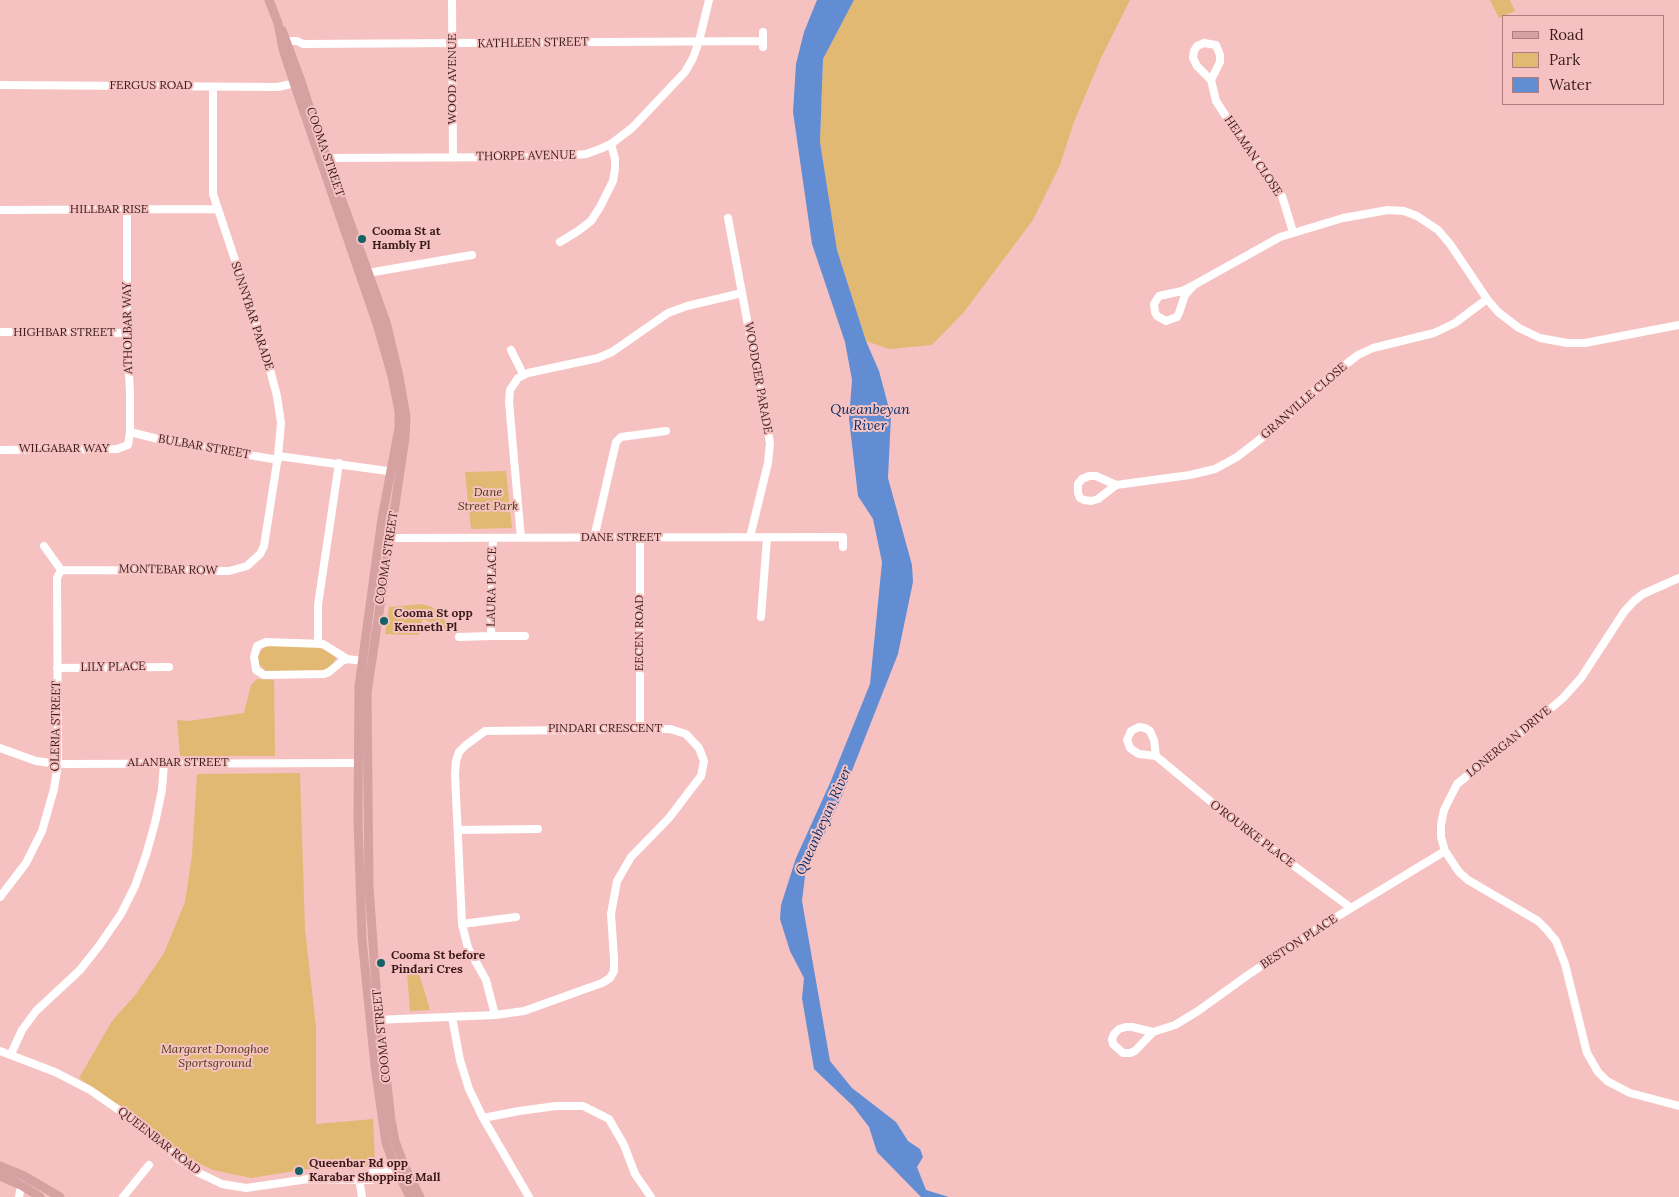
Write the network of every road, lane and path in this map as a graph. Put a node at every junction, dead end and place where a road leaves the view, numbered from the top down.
1 (269, 0) edge
2 (452, 0) edge
3 (709, 0) edge
4 (278, 23) junction
5 (763, 32) dead end
6 (287, 41) junction
7 (699, 41) junction
8 (452, 43) junction
9 (303, 44) junction
10 (291, 52) junction
11 (1211, 80) junction
12 (297, 82) junction
13 (0, 86) edge
14 (213, 87) junction
15 (611, 144) junction
16 (453, 157) junction
17 (323, 158) junction
18 (0, 210) edge
19 (127, 210) junction
20 (217, 210) junction
21 (728, 218) dead end
22 (1293, 232) junction
23 (560, 242) dead end
24 (472, 255) dead end
25 (365, 274) junction
26 (1194, 286) junction
27 (742, 293) junction
28 (1169, 294) junction
29 (1487, 299) junction
30 (1181, 309) junction
31 (1679, 325) edge
32 (0, 332) edge
33 (127, 333) junction
34 (511, 350) dead end
35 (523, 374) junction
36 (666, 431) dead end
37 (130, 432) junction
38 (128, 445) joint
39 (0, 450) edge
40 (278, 458) junction
41 (339, 463) junction
42 (390, 471) junction
43 (400, 473) junction
44 (1116, 485) junction
45 (387, 493) junction
46 (750, 537) junction
47 (390, 538) junction
48 (493, 538) junction
49 (521, 538) junction
50 (594, 538) junction
51 (640, 538) junction
52 (767, 538) junction
53 (44, 546) dead end
54 (264, 546) joint
55 (843, 547) dead end
56 (61, 570) junction
57 (374, 578) junction
58 (1679, 578) edge
59 (761, 617) dead end
60 (491, 636) junction
61 (525, 636) dead end
62 (459, 638) dead end
63 (318, 643) junction
64 (347, 659) junction
65 (367, 661) junction
66 (169, 667) dead end
67 (57, 668) junction
68 (640, 729) junction
69 (0, 748) edge
70 (1156, 756) dead end
71 (164, 763) junction
72 (363, 763) junction
73 (58, 764) junction
74 (538, 829) dead end
75 (458, 830) junction
76 (1445, 851) junction
77 (0, 897) edge
78 (1351, 908) junction
79 (516, 917) dead end
80 (462, 924) junction
81 (495, 1015) junction
82 (452, 1017) junction
83 (381, 1020) junction
84 (370, 1021) junction
85 (1153, 1032) junction
86 (0, 1051) edge
87 (11, 1054) junction
88 (1679, 1106) edge
89 (483, 1118) junction
90 (149, 1165) dead end
91 (0, 1166) edge
92 (398, 1167) junction
93 (0, 1176) edge
94 (359, 1178) junction
95 (22, 1181) junction
96 (258, 1187) junction
97 (19, 1197) edge
98 (40, 1197) edge
99 (60, 1197) edge
100 (123, 1197) edge
101 (258, 1197) edge
102 (362, 1197) edge
103 (410, 1197) edge
104 (420, 1197) edge
105 (528, 1197) edge
106 (651, 1197) edge

1 - 4 main road, COOMA STREET
2 - 8 street, WOOD AVENUE
3 - 7 street, THORPE AVENUE
4 - 6 main road, COOMA STREET
4 - 12 main road, COOMA STREET
5 - 7 street, KATHLEEN STREET
6 - 9 street, KATHLEEN STREET
6 - 10 main road, COOMA STREET
7 - 8 street, KATHLEEN STREET
7 - 15 street, THORPE AVENUE
8 - 9 street, KATHLEEN STREET
8 - 16 street, WOOD AVENUE
9 - 10 street
10 - 12 main road, COOMA STREET
11 - 11 street, HELMAN CLOSE
11 - 22 street, HELMAN CLOSE
12 - 14 street, FERGUS ROAD
12 - 17 main road, COOMA STREET
13 - 14 street, FERGUS ROAD
14 - 20 street, SUNNYBAR PARADE
15 - 16 street, THORPE AVENUE
15 - 23 street
16 - 17 street, THORPE AVENUE
17 - 25 main road, COOMA STREET
18 - 19 street, HILLBAR RISE
19 - 20 street, HILLBAR RISE
19 - 33 street, ATHOLBAR WAY
20 - 40 street, SUNNYBAR PARADE
21 - 27 street, WOODGER PARADE
22 - 26 street
22 - 29 street
24 - 25 street
25 - 42 main road, COOMA STREET
25 - 43 main road, COOMA STREET
26 - 28 street
26 - 30 street
27 - 35 street
27 - 46 street, WOODGER PARADE
28 - 30 street
28 - 30 street
29 - 31 street
29 - 44 street, GRANVILLE CLOSE
32 - 33 street, HIGHBAR STREET
33 - 37 street, ATHOLBAR WAY
34 - 35 street
35 - 49 street
36 - 50 street
37 - 38 street, ATHOLBAR WAY
37 - 40 street, BULBAR STREET
38 - 39 street, WILGABAR WAY
40 - 41 street, BULBAR STREET
40 - 54 street, SUNNYBAR PARADE
41 - 42 street, BULBAR STREET
41 - 63 street
42 - 43 street, BULBAR STREET
42 - 45 main road, COOMA STREET
43 - 47 main road, COOMA STREET
44 - 44 street, GRANVILLE CLOSE
45 - 47 main road
45 - 57 main road, COOMA STREET
46 - 51 street, DANE STREET
46 - 52 street, DANE STREET
47 - 48 street, DANE STREET
47 - 57 main road
47 - 65 main road, COOMA STREET
48 - 49 street, DANE STREET
48 - 60 street, LAURA PLACE
49 - 50 street, DANE STREET
50 - 51 street, DANE STREET
51 - 68 street, EECEN ROAD
52 - 55 street, DANE STREET
52 - 59 street
53 - 56 street
54 - 56 street, MONTEBAR ROW
56 - 67 street, OLERIA STREET
57 - 65 main road, COOMA STREET
58 - 76 street, LONERGAN DRIVE
60 - 61 street, LAURA PLACE
60 - 62 street, LAURA PLACE
63 - 64 street
63 - 64 street
64 - 65 street
65 - 72 main road, COOMA STREET
66 - 67 street, LILY PLACE
67 - 73 street, OLERIA STREET
68 - 75 street, PINDARI CRESCENT
68 - 81 street, PINDARI CRESCENT
69 - 73 street, ALANBAR STREET
70 - 78 street, O'ROURKE PLACE
71 - 72 street, ALANBAR STREET
71 - 73 street, ALANBAR STREET
71 - 87 street
72 - 83 main road, COOMA STREET
72 - 84 main road, COOMA STREET
73 - 77 street, OLERIA STREET
74 - 75 street
75 - 80 street, PINDARI CRESCENT
76 - 78 street, BESTON PLACE
76 - 88 street, LONERGAN DRIVE
78 - 85 street, BESTON PLACE
79 - 80 street
80 - 81 street, PINDARI CRESCENT
81 - 82 street, PINDARI CRESCENT
82 - 83 street, PINDARI CRESCENT
82 - 89 street
83 - 84 street, PINDARI CRESCENT
83 - 92 main road, COOMA STREET
84 - 92 main road, COOMA STREET
85 - 85 street, BESTON PLACE
86 - 87 street, QUEENBAR ROAD
87 - 96 street, QUEENBAR ROAD
89 - 105 street
89 - 106 street
90 - 100 street
91 - 95 main road
92 - 94 street, QUEENBAR ROAD
92 - 103 main road, COOMA STREET
92 - 104 main road, COOMA STREET
93 - 95 main road
94 - 96 street, QUEENBAR ROAD
94 - 102 street
95 - 97 street
95 - 98 main road
95 - 99 main road
96 - 101 street

